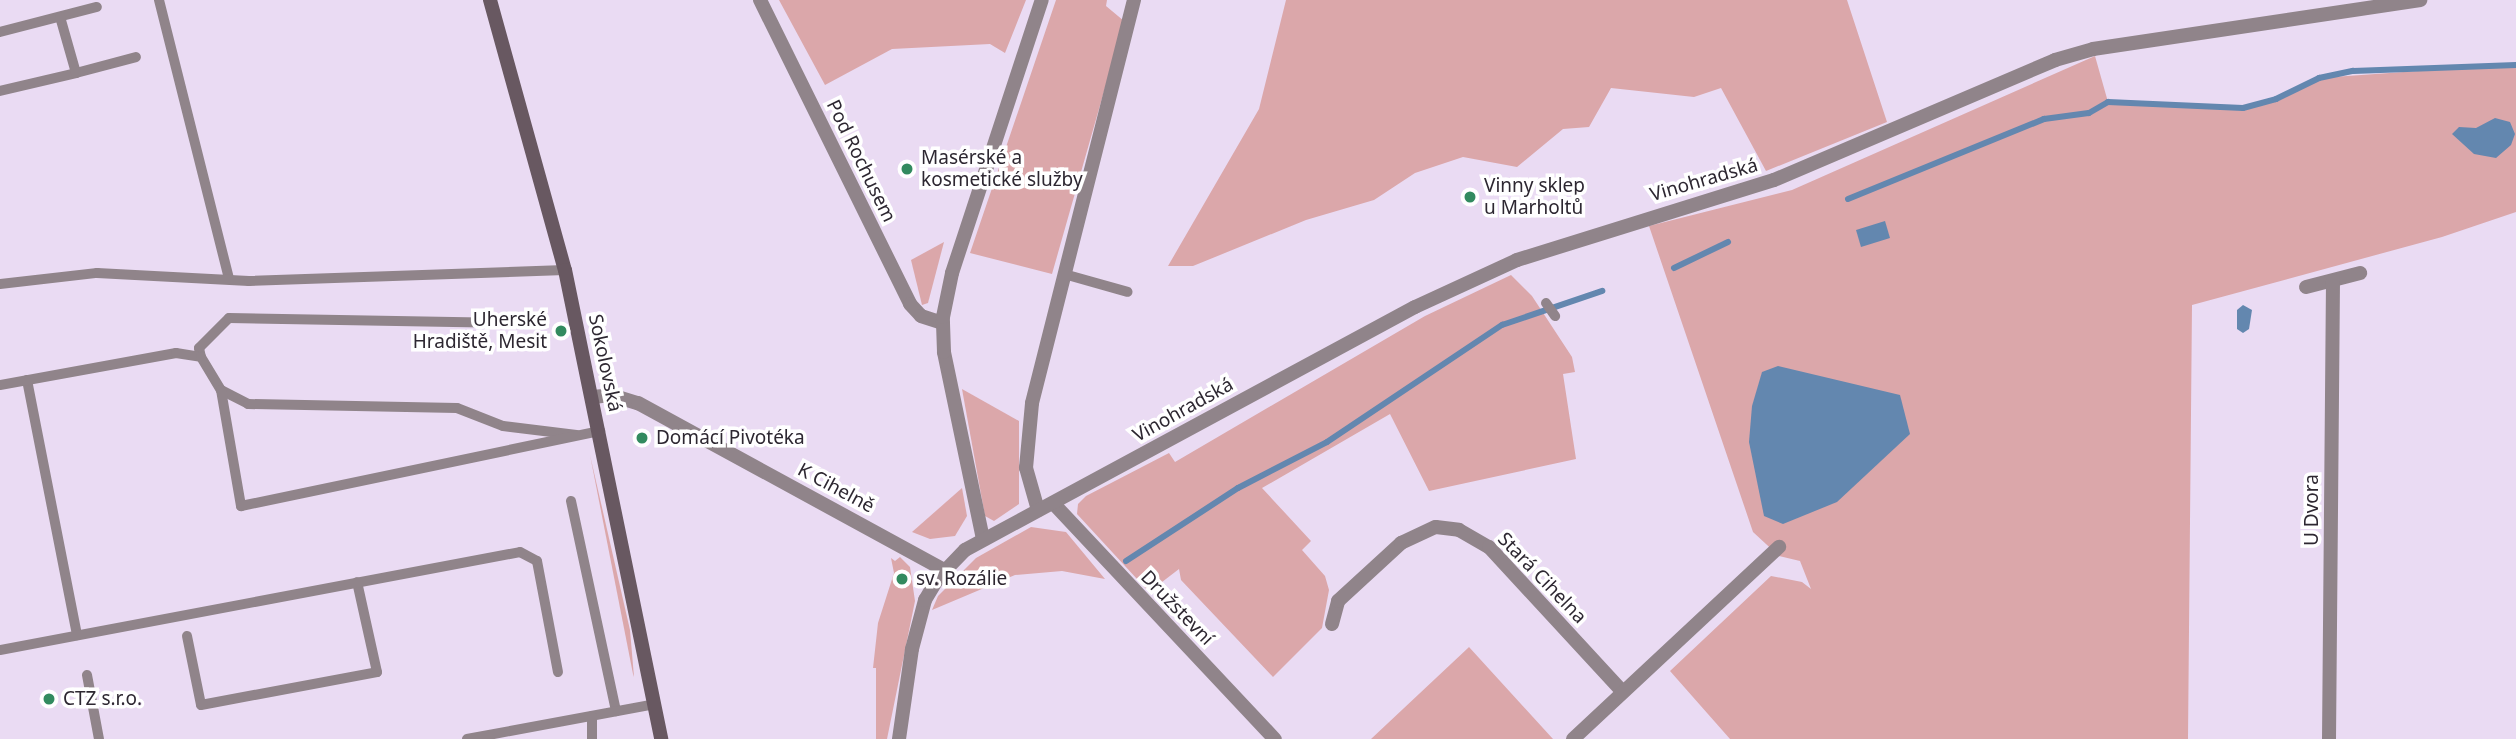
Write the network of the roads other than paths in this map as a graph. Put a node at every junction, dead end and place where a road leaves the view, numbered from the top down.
1 (159, 0) edge
2 (490, 0) edge
3 (760, 0) edge
4 (1042, 0) edge
5 (1134, 0) edge
6 (2420, 0) edge
7 (97, 7) dead end
8 (60, 17) junction
9 (0, 32) edge
10 (136, 57) dead end
11 (76, 73) junction
12 (0, 91) edge
13 (565, 270) junction
14 (2360, 273) dead end
15 (1064, 274) junction
16 (229, 279) junction
17 (2333, 281) junction
18 (0, 284) edge
19 (2305, 287) dead end
20 (1128, 292) dead end
21 (1546, 303) dead end
22 (1555, 316) dead end
23 (524, 323) dead end
24 (943, 323) junction
25 (201, 357) junction
26 (27, 380) junction
27 (0, 385) edge
28 (221, 390) junction
29 (593, 397) junction
30 (600, 430) junction
31 (576, 435) junction
32 (571, 501) dead end
33 (1053, 503) junction
34 (1038, 510) junction
35 (983, 539) junction
36 (1779, 547) dead end
37 (944, 570) junction
38 (357, 582) junction
39 (1332, 624) dead end
40 (77, 635) junction
41 (187, 636) dead end
42 (0, 650) edge
43 (558, 672) dead end
44 (87, 675) dead end
45 (1623, 692) junction
46 (655, 704) junction
47 (616, 711) junction
48 (592, 716) junction
49 (99, 739) edge
50 (467, 739) edge
51 (592, 739) edge
52 (661, 739) edge
53 (900, 739) edge
54 (1275, 739) edge
55 (1573, 739) edge
56 (2329, 739) edge

1 - 16 lane
2 - 13 main road, Sokolovská
3 - 24 street, Pod Rochusem
4 - 24 street
5 - 15 street
6 - 33 street, Vinohradská
7 - 8 lane
8 - 9 lane
8 - 11 lane
10 - 11 lane
11 - 12 lane
13 - 16 lane
13 - 29 main road, Sokolovská
14 - 17 street
15 - 20 lane
15 - 34 street
16 - 18 lane
17 - 19 street
17 - 56 street, U Dvora
21 - 22 lane
23 - 25 lane
24 - 35 street
25 - 26 lane
25 - 28 lane
26 - 27 lane
26 - 40 lane
28 - 31 lane
28 - 31 lane
29 - 30 main road, Sokolovská
29 - 37 street, K Cihelně
30 - 31 lane
30 - 46 main road, Sokolovská
32 - 47 lane
33 - 34 street, Vinohradská
33 - 54 street, Družstevní
34 - 35 street, Vinohradská
35 - 37 street, Vinohradská
36 - 45 street
37 - 53 street, Vinohradská
38 - 40 lane
38 - 41 lane
38 - 43 lane
39 - 45 street, Stará Cihelna
40 - 42 lane
44 - 49 lane
45 - 55 street
46 - 47 lane
46 - 52 main road, Sokolovská
47 - 48 lane
48 - 50 lane
48 - 51 lane

